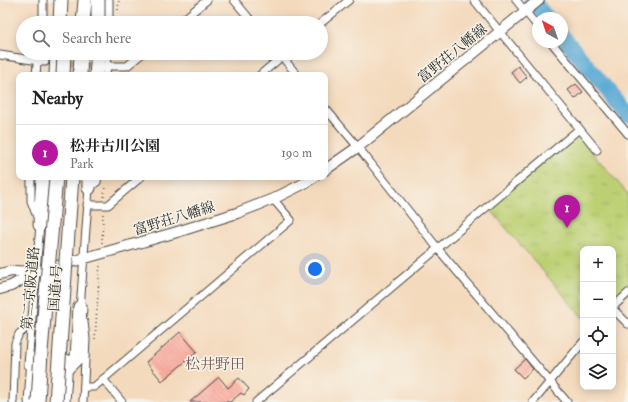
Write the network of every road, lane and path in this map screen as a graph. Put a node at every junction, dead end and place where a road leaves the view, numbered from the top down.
1 (43, 0) edge
2 (54, 0) edge
3 (61, 0) edge
4 (68, 0) edge
5 (85, 0) edge
6 (91, 0) edge
7 (98, 0) edge
8 (110, 0) edge
9 (207, 0) edge
10 (234, 0) edge
11 (348, 0) edge
12 (474, 0) edge
13 (516, 0) edge
14 (538, 0) edge
15 (526, 10) junction
16 (43, 16) edge
17 (53, 16) edge
18 (60, 16) edge
19 (67, 16) edge
20 (84, 16) edge
21 (90, 16) edge
22 (98, 16) edge
23 (109, 16) edge
24 (188, 16) edge
25 (247, 16) edge
26 (328, 17) edge
27 (532, 18) edge
28 (500, 32) junction
29 (555, 48) edge
30 (0, 55) edge
31 (16, 56) edge
32 (44, 60) edge
33 (44, 60) edge
34 (57, 60) edge
35 (64, 60) edge
36 (81, 60) edge
37 (87, 60) edge
38 (134, 60) edge
39 (276, 60) edge
40 (286, 60) edge
41 (101, 69) tunnel mouth
42 (38, 72) edge
43 (48, 72) edge
44 (56, 72) edge
45 (63, 72) edge
46 (80, 72) edge
47 (86, 72) edge
48 (263, 72) edge
49 (295, 72) edge
50 (328, 112) edge
51 (579, 128) junction
52 (628, 134) edge
53 (358, 147) junction
54 (597, 150) dead end
55 (328, 168) edge
56 (31, 180) edge
57 (43, 180) edge
58 (49, 180) edge
59 (56, 180) edge
60 (72, 180) edge
61 (79, 180) edge
62 (97, 180) edge
63 (137, 180) edge
64 (309, 180) edge
65 (89, 182) edge
66 (105, 184) dead end
67 (273, 199) junction
68 (88, 205) junction
69 (104, 206) junction
70 (40, 225) junction
71 (437, 248) junction
72 (101, 254) junction
73 (83, 259) junction
74 (36, 272) junction
75 (0, 274) edge
76 (0, 289) edge
77 (628, 293) edge
78 (616, 305) edge
79 (80, 307) junction
80 (616, 311) edge
81 (31, 324) junction
82 (628, 324) edge
83 (95, 340) dead end
84 (580, 346) edge
85 (66, 365) junction
86 (103, 379) junction
87 (550, 381) junction
88 (84, 387) junction
89 (13, 402) edge
90 (25, 402) edge
91 (31, 402) edge
92 (38, 402) edge
93 (56, 402) edge
94 (63, 402) edge
95 (83, 402) edge
96 (122, 402) edge
97 (256, 402) edge
98 (533, 402) edge
99 (567, 402) edge

1 - 16 street
2 - 17 highway
3 - 18 highway
4 - 19 highway
5 - 20 highway
6 - 21 highway
7 - 22 highway
8 - 23 street
9 - 24 street
10 - 25 street
11 - 26 street
12 - 28 street
13 - 15 street
14 - 15 main road, 富野荘八幡線
15 - 27 street
15 - 28 main road, 富野荘八幡線
28 - 51 street
28 - 53 main road, 富野荘八幡線
29 - 52 street
30 - 31 street
32 - 42 street
33 - 43 highway
34 - 44 highway
35 - 45 highway, bridge
36 - 46 highway, bridge
37 - 47 highway
38 - 41 street
39 - 48 street
40 - 49 street
50 - 53 street
51 - 54 street
51 - 71 street
53 - 55 main road, 富野荘八幡線
53 - 71 street
56 - 70 street
57 - 70 highway
58 - 91 highway, 国道1号
59 - 92 highway, 第二京阪道路, bridge
60 - 93 highway, bridge
61 - 85 highway, 国道1号
62 - 65 street
63 - 69 street
64 - 67 main road, 富野荘八幡線
65 - 68 street
66 - 69 path
67 - 72 main road, 富野荘八幡線
67 - 86 street
68 - 69 street
68 - 73 street
69 - 72 path
70 - 74 street
71 - 87 street
71 - 97 street
72 - 73 main road, 富野荘八幡線
72 - 83 path
73 - 74 main road, 富野荘八幡線
73 - 79 street
74 - 75 main road, 富野荘八幡線
74 - 76 main road, 富野荘八幡線
74 - 81 street
77 - 78 street
79 - 85 highway
79 - 88 street
80 - 82 street
81 - 89 street
81 - 90 street
84 - 87 street
85 - 94 highway, 国道1号
86 - 88 street
86 - 96 street
87 - 98 street
87 - 99 street
88 - 95 street

